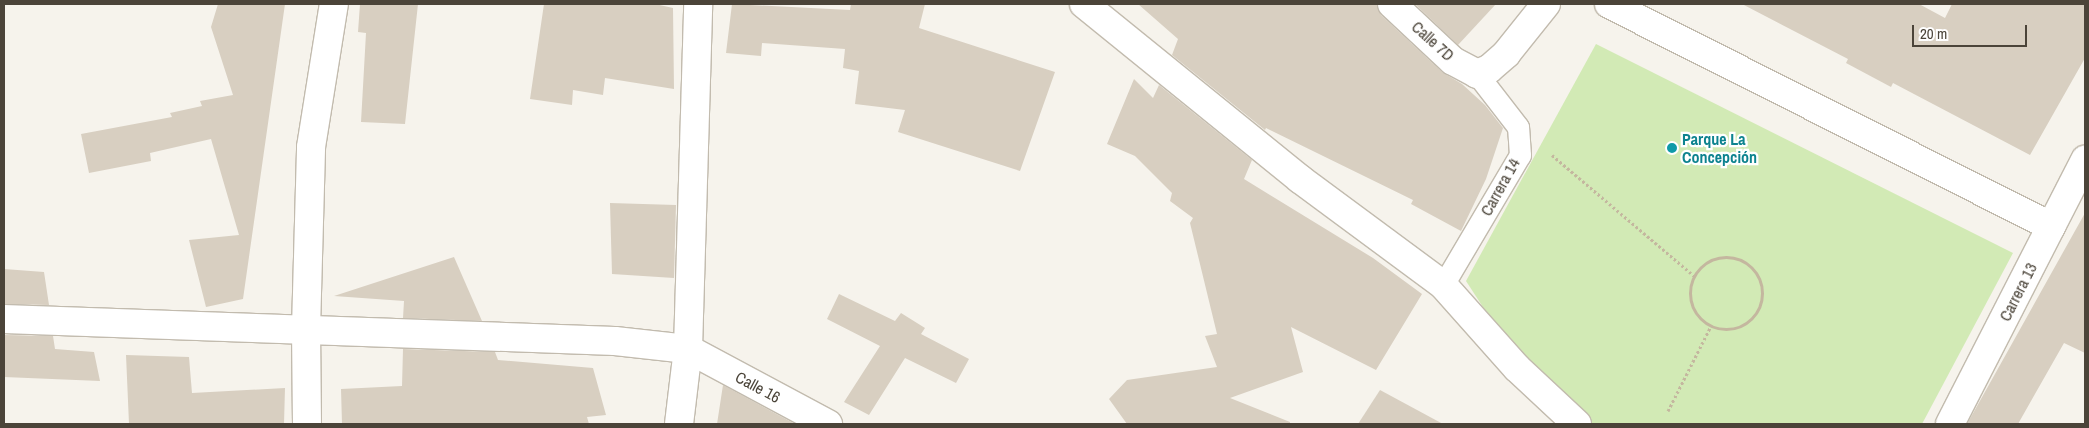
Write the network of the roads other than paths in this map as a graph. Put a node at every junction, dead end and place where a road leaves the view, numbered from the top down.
1 (334, 4) edge
2 (698, 4) edge
3 (1084, 4) edge
4 (1392, 4) edge
5 (1546, 4) edge
6 (1609, 4) edge
7 (1477, 74) junction
8 (2085, 160) edge
9 (2052, 226) junction
10 (1443, 285) junction
11 (4, 319) edge
12 (306, 329) junction
13 (688, 349) junction
14 (308, 424) edge
15 (679, 424) edge
16 (828, 424) edge
17 (1577, 424) edge
18 (1950, 424) edge

1 - 12 street
2 - 13 street
3 - 10 street
4 - 7 street, Calle 7D
5 - 7 street
6 - 9 street
7 - 10 lane, Carrera 14
8 - 9 street, Carrera 13
9 - 18 street, Carrera 13
10 - 17 street
11 - 12 street
12 - 13 street
12 - 14 street
13 - 15 street
13 - 16 street, Calle 16

